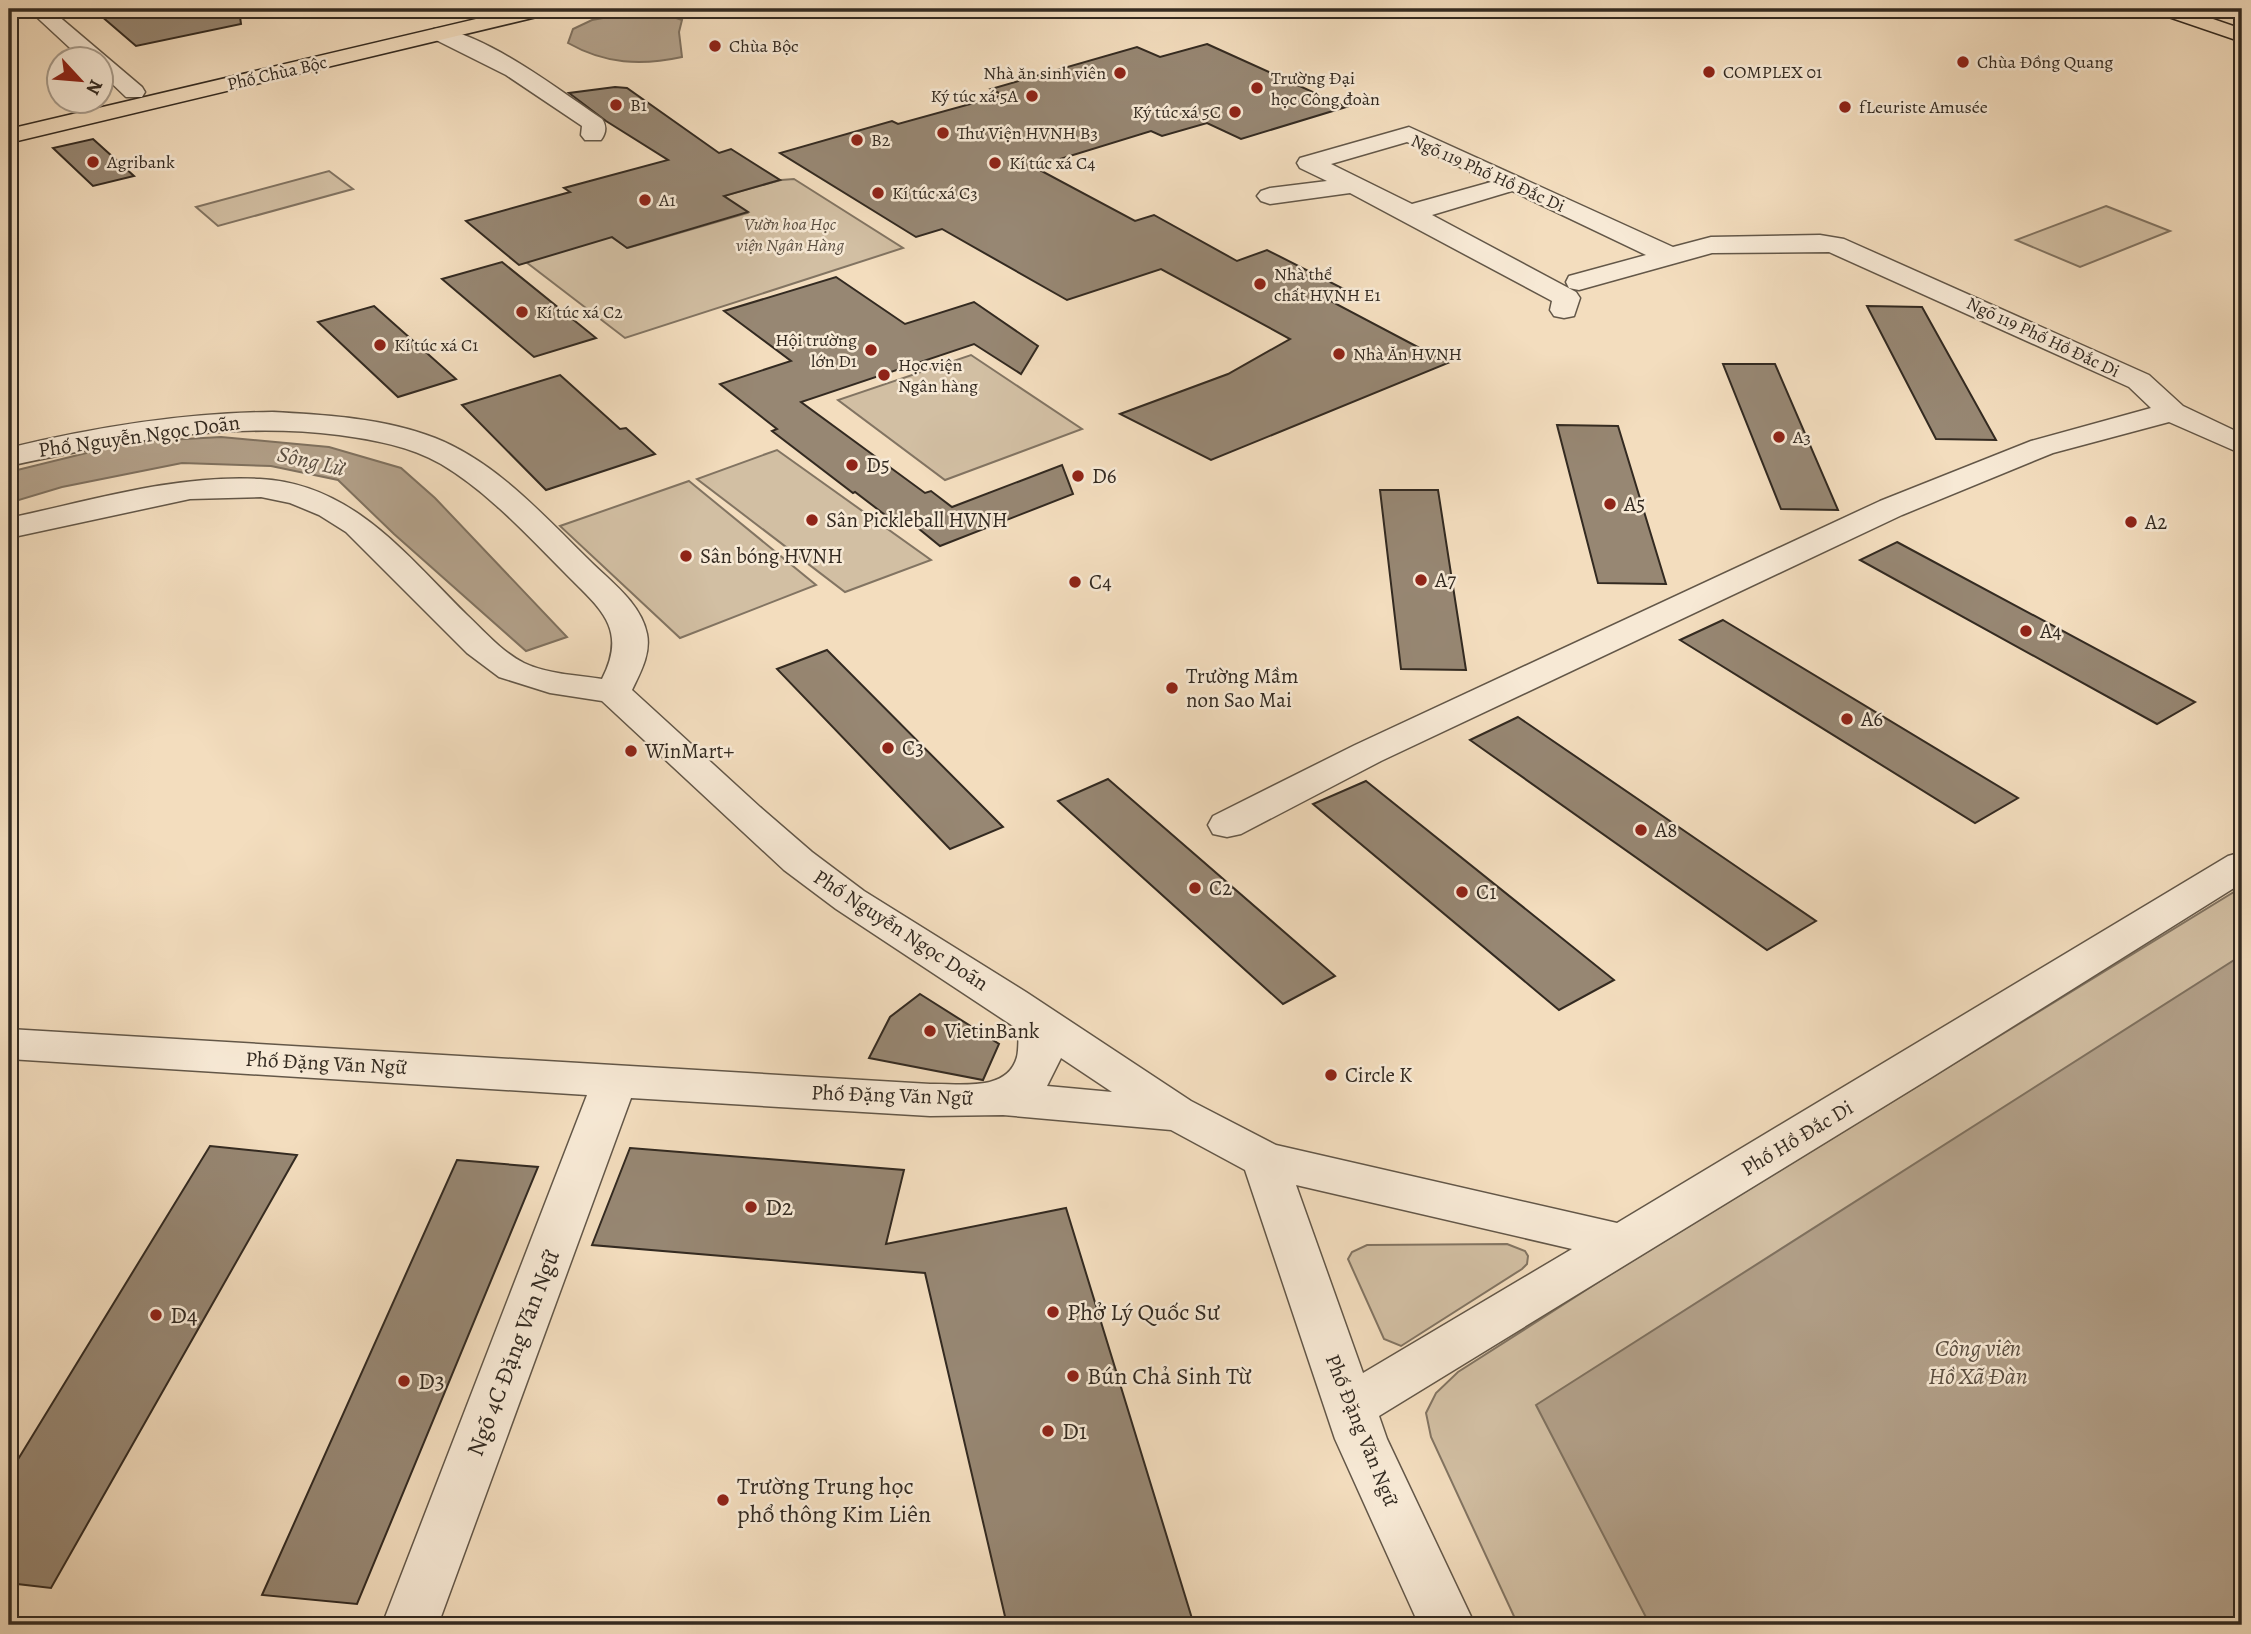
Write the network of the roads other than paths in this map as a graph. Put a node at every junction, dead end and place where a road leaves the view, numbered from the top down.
1 (38, 9) edge
2 (500, 9) edge
3 (545, 9) edge
4 (2164, 9) edge
5 (2197, 9) edge
6 (2242, 25) edge
7 (436, 29) junction
8 (2242, 36) edge
9 (81, 46) edge
10 (462, 46) junction
11 (116, 76) edge
12 (503, 90) dead end
13 (134, 92) junction
14 (116, 96) edge
15 (553, 96) junction
16 (46, 113) edge
17 (9, 121) edge
18 (9, 136) edge
19 (1513, 183) junction
20 (1354, 186) junction
21 (1270, 196) dead end
22 (1410, 213) junction
23 (1668, 255) junction
24 (1579, 282) dead end
25 (1539, 283) junction
26 (1503, 285) dead end
27 (1564, 310) dead end
28 (2172, 412) junction
29 (2242, 445) edge
30 (9, 457) edge
31 (9, 528) edge
32 (613, 692) junction
33 (1227, 824) dead end
34 (2242, 865) edge
35 (1041, 1024) junction
36 (9, 1044) edge
37 (615, 1080) junction
38 (1003, 1099) junction
39 (1179, 1114) junction
40 (1264, 1160) junction
41 (1621, 1242) junction
42 (1350, 1407) junction
43 (410, 1625) edge
44 (1447, 1625) edge

1 - 9 street
2 - 7 main road, Phố Chùa Bộc
3 - 7 main road, Phố Chùa Bộc
4 - 8 main road
5 - 6 main road
7 - 10 street
7 - 13 main road, Phố Chùa Bộc
7 - 18 main road, Phố Chùa Bộc
10 - 12 street
10 - 15 street
11 - 13 street
13 - 14 main road, Phố Chùa Bộc
15 - 15 street
16 - 17 main road
19 - 20 street, Ngõ 119 Phố Hồ Đắc Di
19 - 22 street
19 - 23 street, Ngõ 119 Phố Hồ Đắc Di
20 - 21 street
20 - 22 street
22 - 25 street
23 - 24 street
23 - 28 street, Ngõ 119 Phố Hồ Đắc Di
25 - 26 street
25 - 27 street
28 - 29 street, Ngõ 119 Phố Hồ Đắc Di
28 - 33 street
30 - 32 street, Phố Nguyễn Ngọc Doãn
31 - 32 street
32 - 35 street, Phố Nguyễn Ngọc Doãn
34 - 41 street, Phố Hồ Đắc Di
35 - 38 street
35 - 39 street, Phố Nguyễn Ngọc Doãn
36 - 37 street, Phố Đặng Văn Ngữ
37 - 38 street, Phố Đặng Văn Ngữ
37 - 43 street, Ngõ 4C Đặng Văn Ngữ
38 - 39 street, Phố Đặng Văn Ngữ
39 - 40 street, Phố Đặng Văn Ngữ
40 - 41 street
40 - 42 street, Phố Đặng Văn Ngữ
41 - 42 street, Phố Hồ Đắc Di
42 - 44 street, Phố Đặng Văn Ngữ

